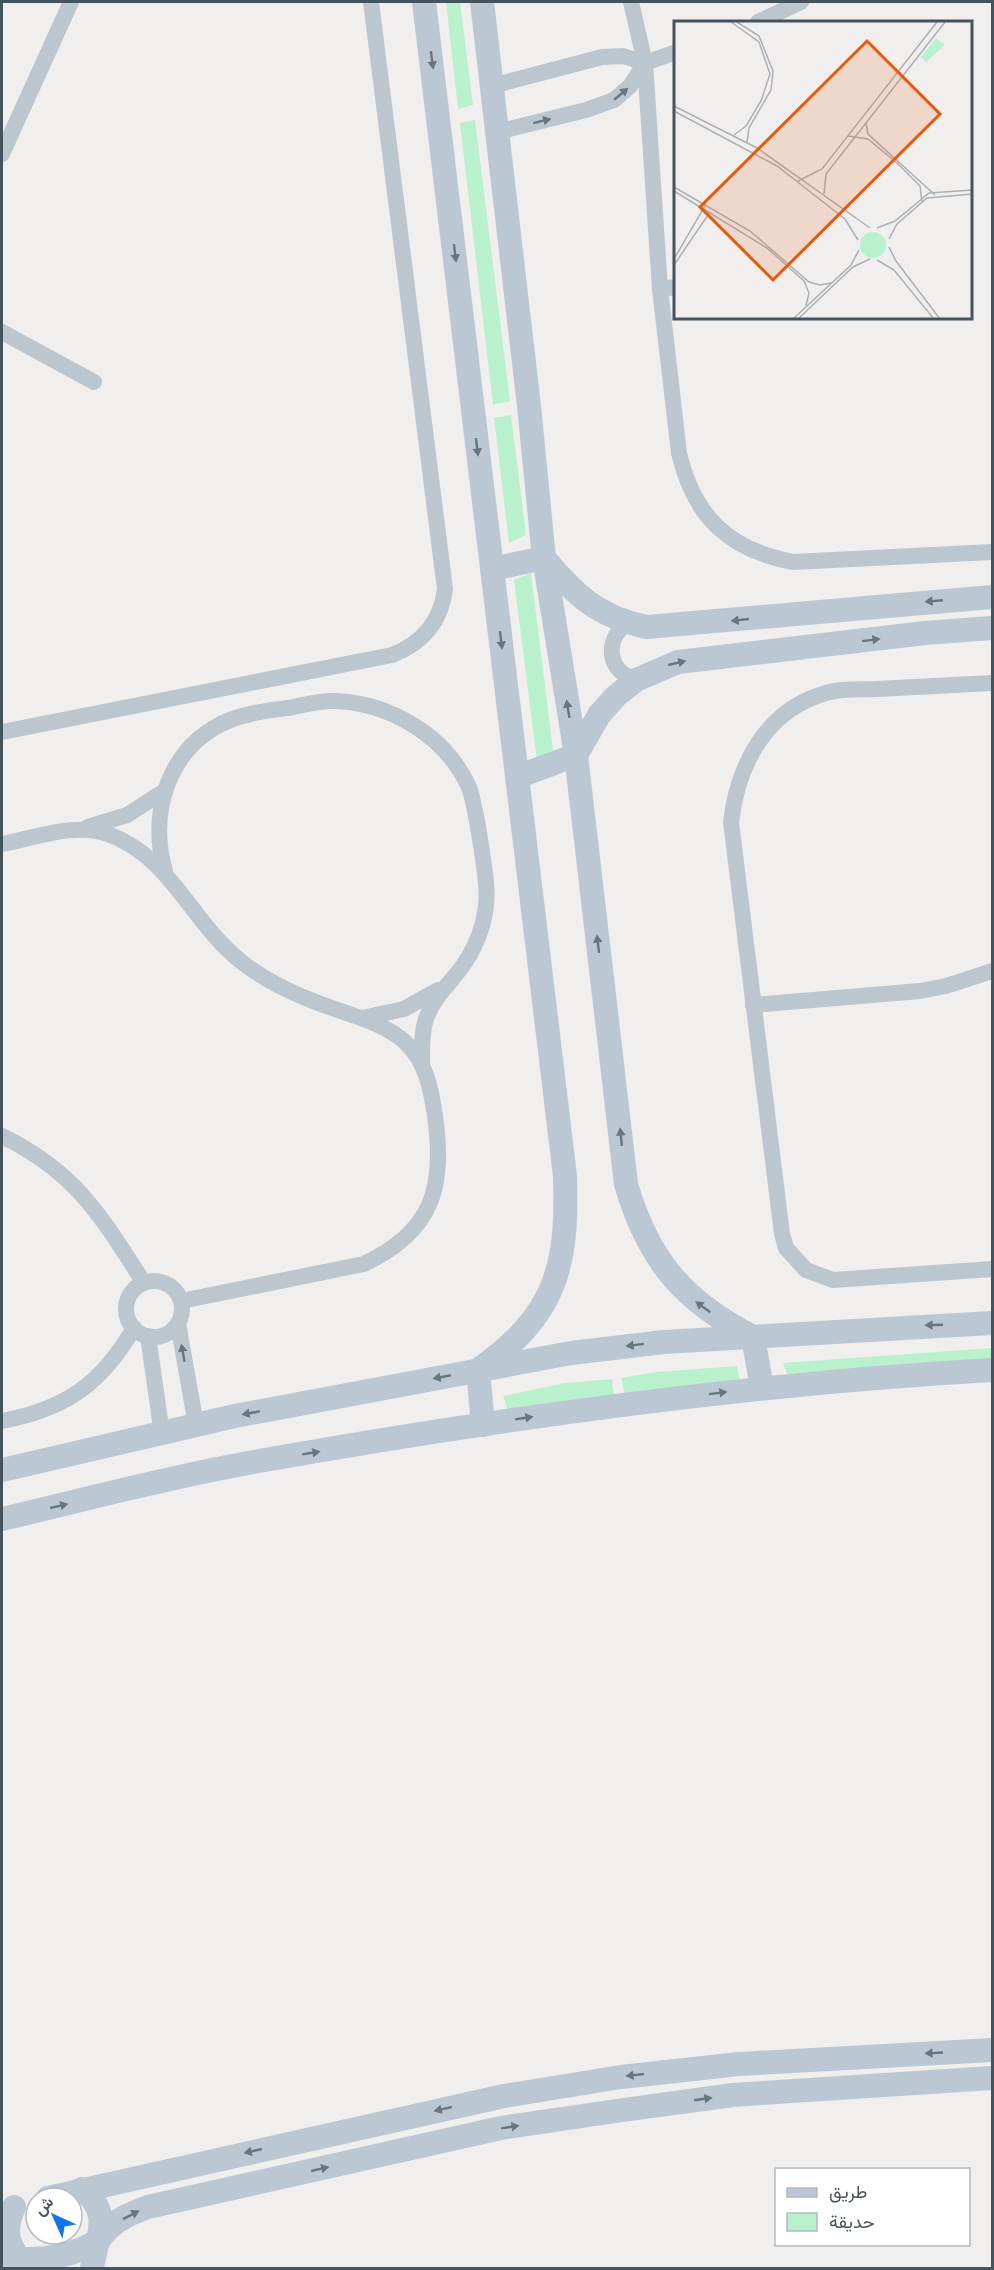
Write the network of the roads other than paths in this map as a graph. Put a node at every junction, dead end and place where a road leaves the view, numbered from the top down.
1 (71, 2) edge
2 (371, 2) edge
3 (424, 2) edge
4 (482, 2) edge
5 (631, 2) edge
6 (801, 2) edge
7 (761, 21) edge
8 (674, 53) edge
9 (645, 63) junction
10 (492, 86) junction
11 (497, 132) junction
12 (2, 154) edge
13 (668, 288) edge
14 (2, 332) edge
15 (94, 382) dead end
16 (993, 552) edge
17 (544, 558) junction
18 (492, 569) junction
19 (993, 597) edge
20 (627, 623) junction
21 (993, 628) edge
22 (636, 680) junction
23 (993, 682) edge
24 (2, 732) edge
25 (576, 755) junction
26 (518, 777) junction
27 (163, 792) junction
28 (83, 828) junction
29 (2, 844) edge
30 (165, 871) junction
31 (993, 971) edge
32 (444, 986) junction
33 (753, 1005) junction
34 (359, 1018) junction
35 (422, 1064) junction
36 (2, 1136) edge
37 (993, 1269) edge
38 (144, 1283) junction
39 (181, 1301) junction
40 (178, 1323) junction
41 (993, 1323) edge
42 (141, 1332) junction
43 (753, 1337) junction
44 (478, 1370) junction
45 (993, 1370) edge
46 (762, 1388) junction
47 (2, 1421) edge
48 (196, 1425) junction
49 (483, 1425) junction
50 (162, 1434) junction
51 (2, 1470) edge
52 (2, 1519) edge
53 (993, 2050) edge
54 (993, 2078) edge
55 (84, 2189) edge
56 (84, 2190) edge
57 (17, 2206) edge
58 (96, 2242) junction
59 (16, 2262) edge
60 (92, 2268) edge

1 - 12 street
2 - 24 street
3 -> 18 street
4 - 10 street
5 - 9 street
6 - 7 street
8 - 9 street
9 - 10 street
11 -> 9 street
9 - 13 street
10 - 11 street
11 - 17 street
13 - 16 street
14 - 15 street
17 - 18 street
17 - 20 street
25 -> 17 street
18 -> 26 street
19 -> 20 street
20 - 22 street
22 -> 21 street
22 - 25 street
23 - 33 street
25 - 26 street
43 -> 25 street
26 - 44 street
27 - 28 street
27 - 30 street
27 - 32 street
28 - 29 street
28 - 30 street
30 - 34 street
31 - 33 street
32 - 34 street
32 - 35 street
33 - 37 street
34 - 35 street
35 - 39 street
36 - 38 street
38 - 39 street
38 - 42 street
39 - 40 street
40 - 42 street
48 -> 40 street
41 -> 43 street
42 - 47 street
42 - 50 street
43 -> 44 street
43 - 46 street
44 -> 48 street
44 - 49 street
45 - 46 street
49 -> 46 street
48 - 50 street
52 -> 49 street
50 - 51 street
53 -> 55 street
58 -> 54 street
56 - 58 street
57 - 59 street
58 - 59 street
58 - 60 street

